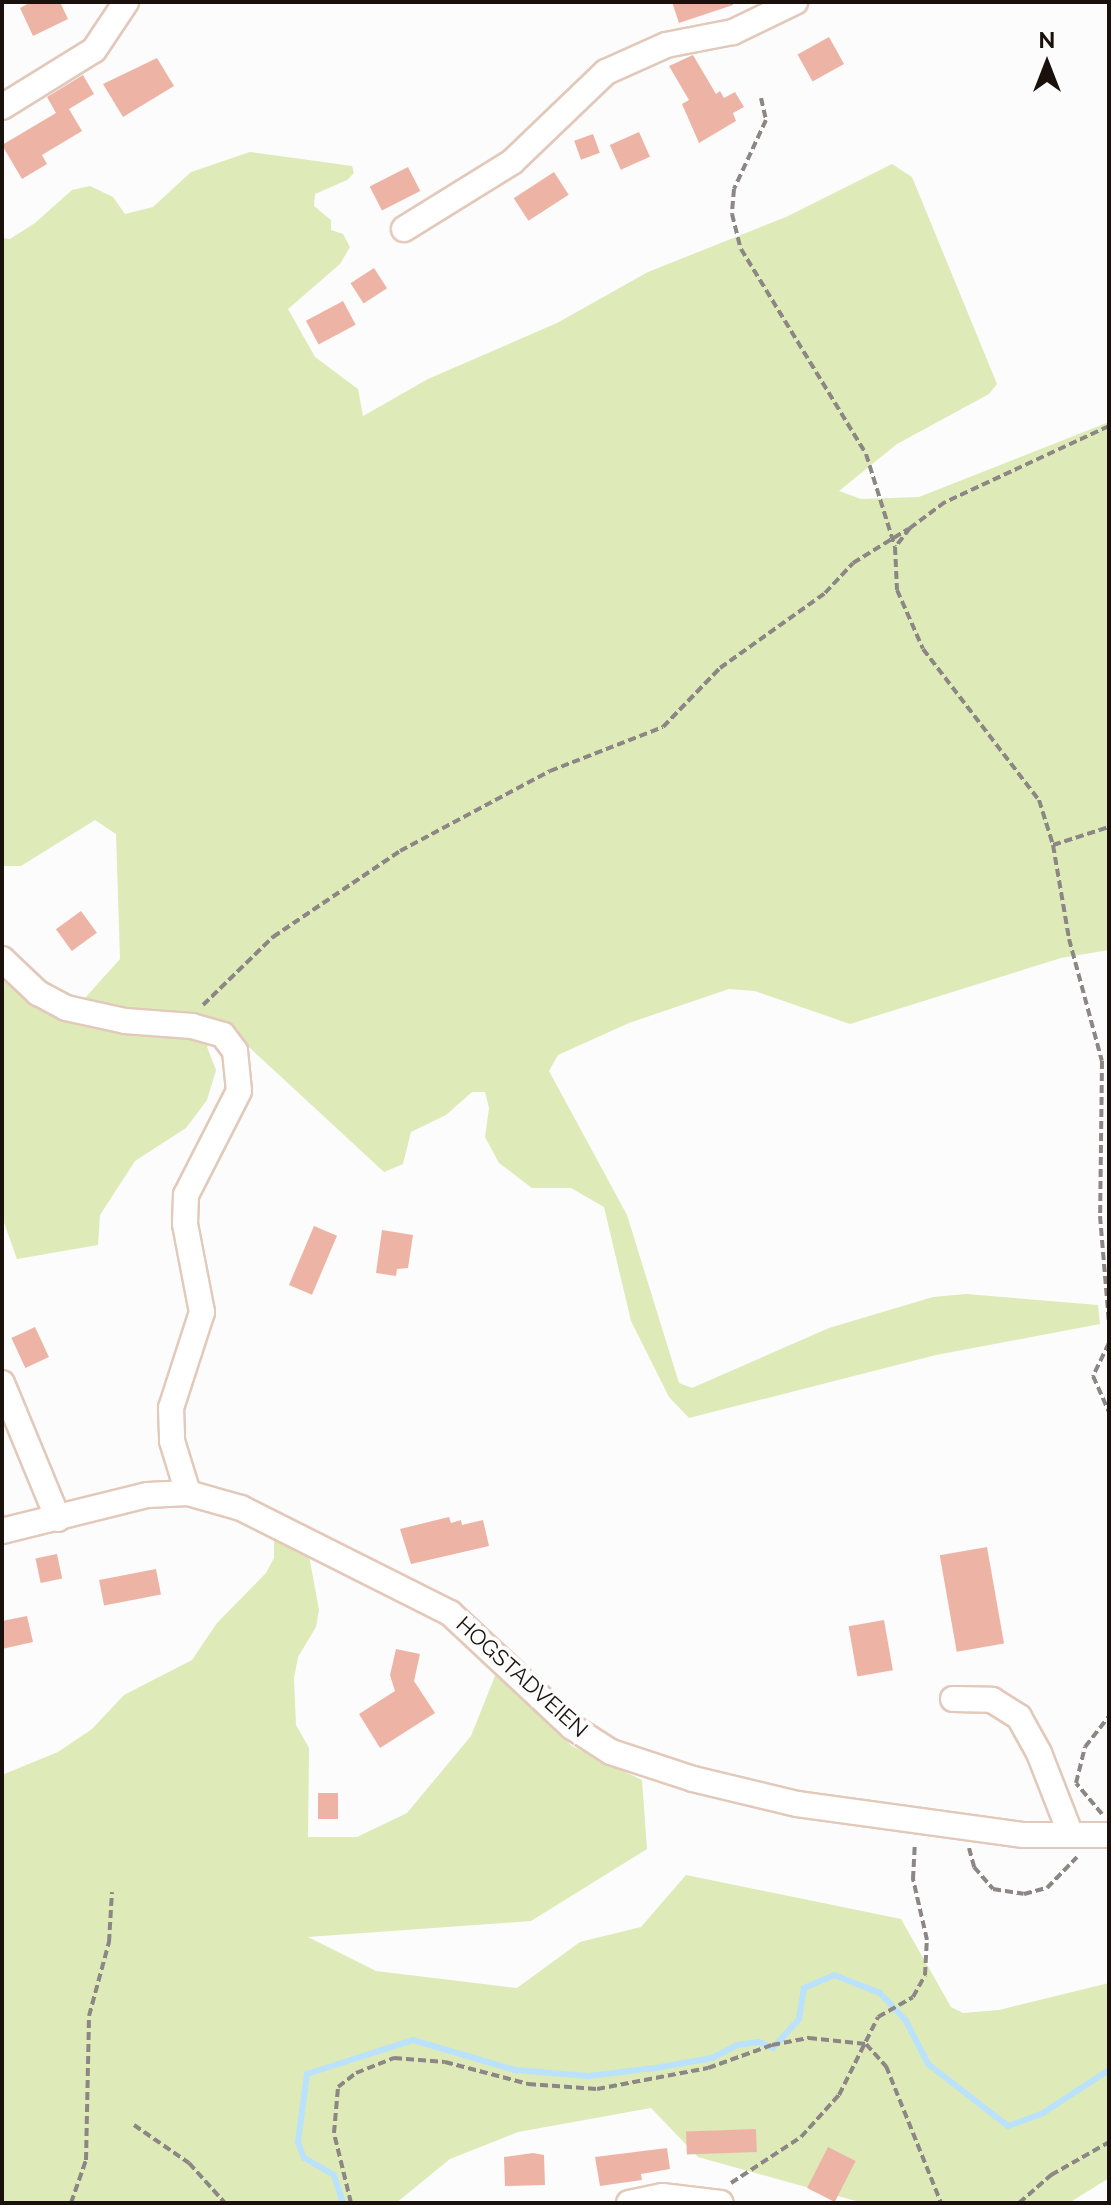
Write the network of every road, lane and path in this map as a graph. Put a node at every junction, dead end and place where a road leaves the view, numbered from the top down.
1 (126, 2) edge
2 (795, 2) edge
3 (761, 98) dead end
4 (2, 107) edge
5 (404, 229) dead end
6 (1109, 426) edge
7 (910, 528) junction
8 (892, 538) junction
9 (895, 547) junction
10 (1109, 827) edge
11 (1053, 845) junction
12 (2, 959) edge
13 (192, 1026) junction
14 (1109, 1323) edge
15 (1109, 1343) edge
16 (2, 1383) edge
17 (1109, 1412) edge
18 (188, 1493) junction
19 (58, 1519) junction
20 (2, 1531) edge
21 (953, 1699) dead end
22 (1109, 1716) edge
23 (916, 1821) junction
24 (962, 1827) junction
25 (1105, 1831) edge
26 (1071, 1835) junction
27 (112, 1892) dead end
28 (866, 2044) junction
29 (134, 2125) dead end
30 (1109, 2142) edge
31 (713, 2202) edge
32 (71, 2203) edge
33 (225, 2203) edge
34 (351, 2203) edge
35 (629, 2203) edge
36 (941, 2203) edge
37 (1019, 2203) edge

1 - 4 street
2 - 5 street
3 - 8 path
6 - 7 path
7 - 8 path
7 - 9 path
8 - 9 path
8 - 13 path
9 - 11 path
10 - 11 path
11 - 14 path
12 - 13 street
13 - 18 street
15 - 17 path
16 - 19 street
18 - 19 street, HOGSTADVEIEN
18 - 23 street, HOGSTADVEIEN
19 - 20 street, HOGSTADVEIEN
21 - 26 street
22 - 25 path
23 - 24 street, HOGSTADVEIEN
23 - 28 path
24 - 25 path
24 - 26 street, HOGSTADVEIEN
25 - 26 street, HOGSTADVEIEN
27 - 32 path
28 - 31 path
28 - 34 path
28 - 36 path
29 - 33 path
30 - 37 path
31 - 35 street

